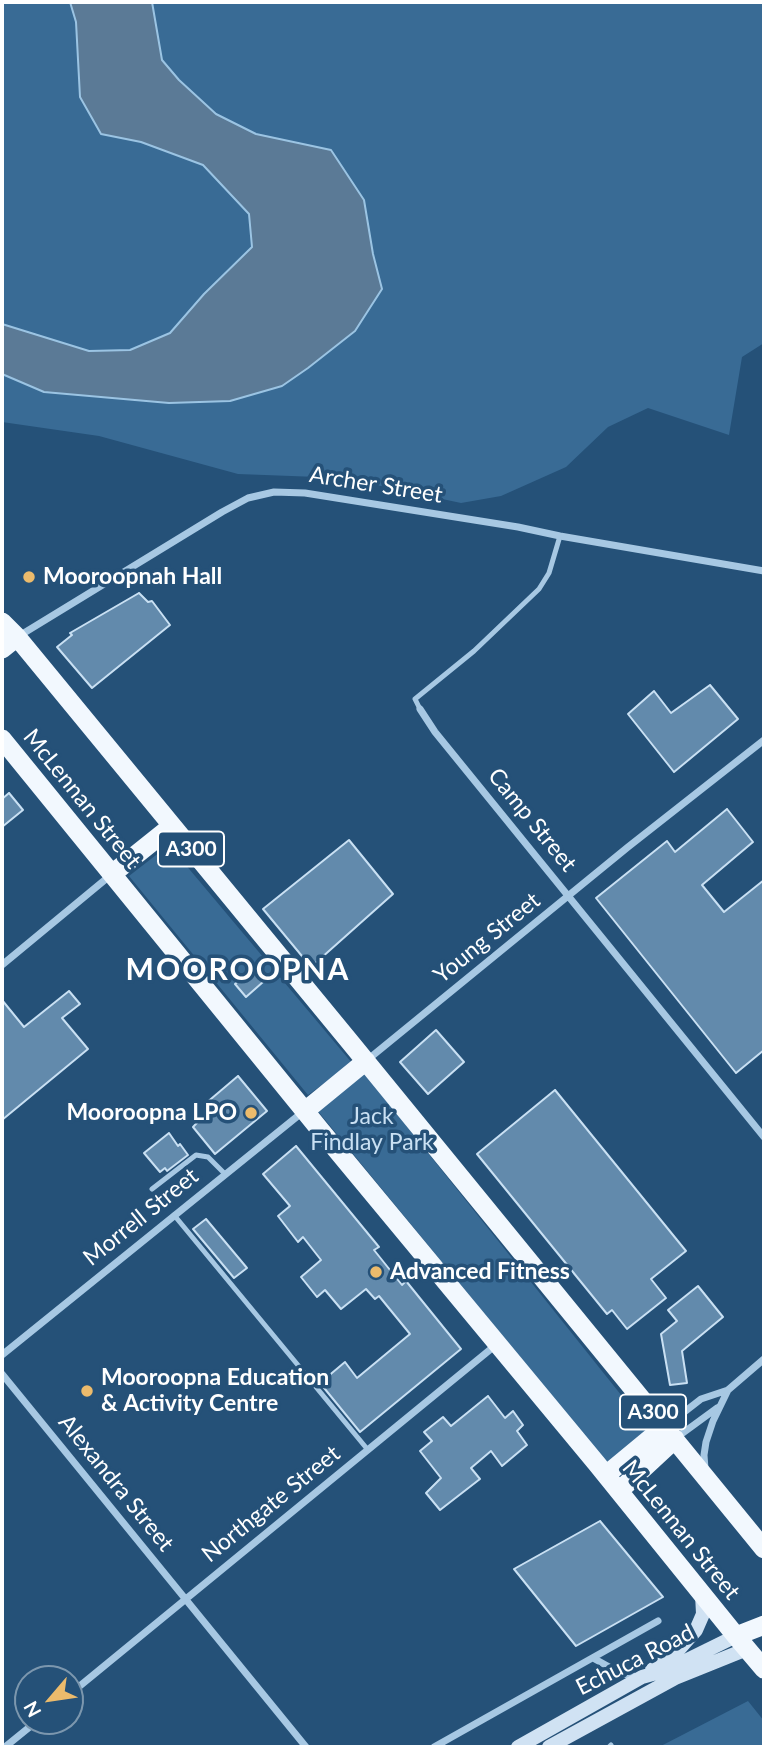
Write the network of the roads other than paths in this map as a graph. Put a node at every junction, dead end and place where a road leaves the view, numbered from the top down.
1 (560, 536) junction
2 (764, 570) edge
3 (2, 622) edge
4 (9, 643) edge
5 (420, 709) joint
6 (2, 739) edge
7 (764, 740) edge
8 (172, 826) junction
9 (112, 874) junction
10 (569, 895) junction
11 (2, 965) edge
12 (366, 1061) junction
13 (305, 1111) junction
14 (764, 1137) edge
15 (225, 1174) junction
16 (152, 1188) dead end
17 (174, 1215) junction
18 (497, 1344) junction
19 (2, 1355) edge
20 (764, 1360) edge
21 (2, 1374) edge
22 (728, 1390) junction
23 (720, 1405) junction
24 (670, 1433) junction
25 (368, 1450) junction
26 (606, 1475) junction
27 (712, 1485) junction
28 (619, 1490) junction
29 (764, 1549) edge
30 (702, 1593) junction
31 (186, 1599) junction
32 (657, 1621) dead end
33 (764, 1625) edge
34 (749, 1642) edge
35 (593, 1658) junction
36 (764, 1669) edge
37 (642, 1677) junction
38 (84, 1683) edge
39 (20, 1735) edge
40 (5, 1747) edge
41 (306, 1747) edge
42 (434, 1747) edge
43 (518, 1747) edge
44 (549, 1747) edge

1 - 2 street, Archer Street
1 - 4 street, Archer Street
1 - 5 lane, Camp Street
3 - 4 highway, A300
4 - 8 highway, A300
5 - 10 street, Camp Street
6 - 9 highway, McLennan Street
7 - 10 street, Young Street
8 - 9 highway
8 - 12 highway, A300
9 - 11 street
9 - 13 highway, McLennan Street
10 - 12 street, Young Street
10 - 14 street, Camp Street
12 - 13 highway
12 - 24 highway, A300
13 - 15 street, Morrell Street
13 - 18 highway, McLennan Street
15 - 16 lane
15 - 17 street, Morrell Street
17 - 19 street, Morrell Street
17 - 25 lane
18 - 25 street, Northgate Street
18 - 26 highway, McLennan Street
20 - 22 street
21 - 31 street, Alexandra Street
22 - 23 street
22 - 24 street
23 - 24 street
23 - 27 street
24 - 26 highway
24 - 27 highway, A300
24 - 28 highway
25 - 31 street, Northgate Street
26 - 28 highway, McLennan Street
27 - 29 highway, A300
28 - 30 highway, McLennan Street
30 - 34 highway, McLennan Street
30 - 37 main road
31 - 38 street, Northgate Street
31 - 41 street, Alexandra Street
32 - 35 street
33 - 34 highway
34 - 36 highway, McLennan Street
34 - 37 main road, Echuca Road
34 - 44 main road, Echuca Road
35 - 37 street
35 - 42 street
37 - 43 main road, Echuca Road
39 - 40 street

